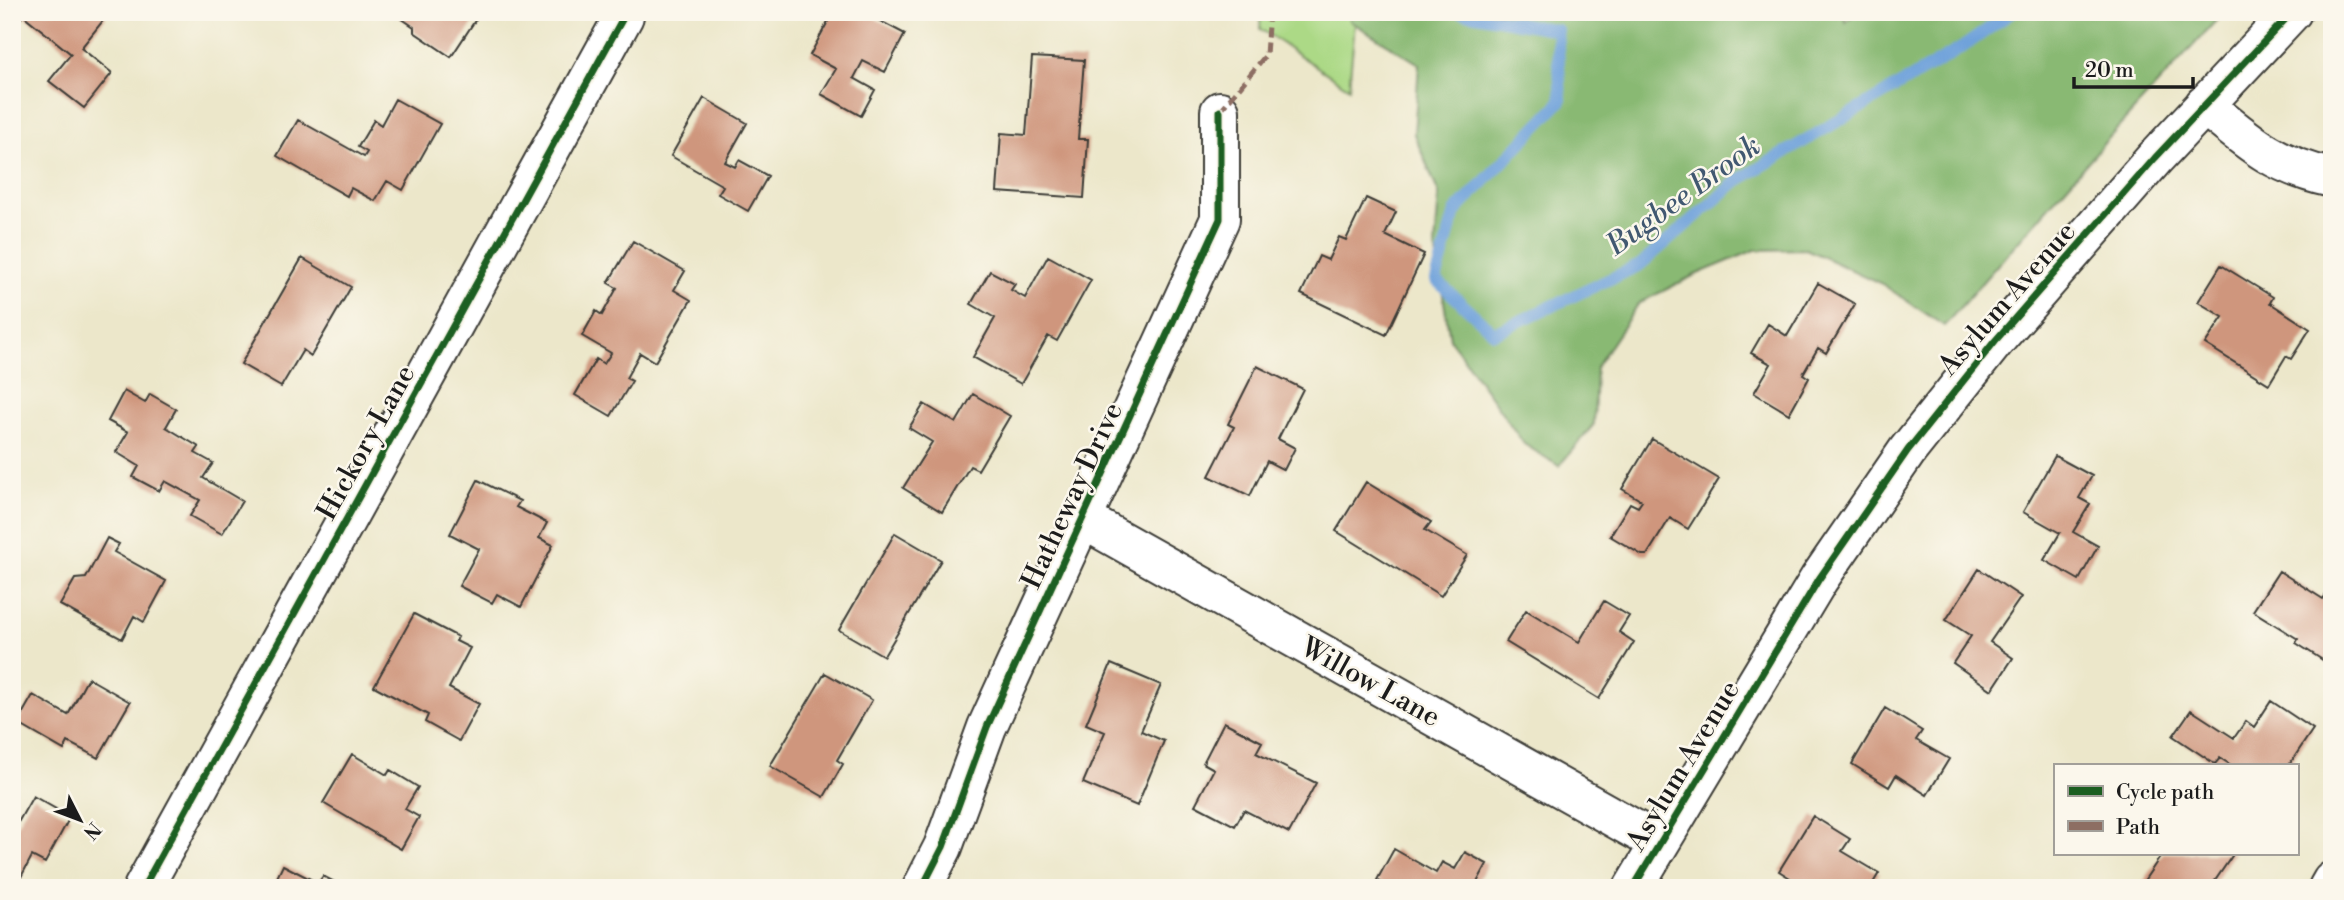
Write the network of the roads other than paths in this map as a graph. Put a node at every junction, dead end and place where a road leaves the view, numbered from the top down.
1 (2292, 12) edge
2 (624, 16) dead end
3 (2204, 105) junction
4 (1220, 111) dead end
5 (2332, 178) edge
6 (1084, 520) junction
7 (1659, 843) junction
8 (2332, 881) edge
9 (143, 888) edge
10 (922, 888) edge
11 (1633, 888) edge
12 (2328, 888) edge

1 - 3 street, Asylum Avenue
2 - 9 street, Hickory Lane
3 - 5 street
3 - 7 street, Asylum Avenue
4 - 6 street, Hatheway Drive
6 - 7 street, Willow Lane
6 - 10 street, Hatheway Drive
7 - 11 street, Asylum Avenue
8 - 12 street

